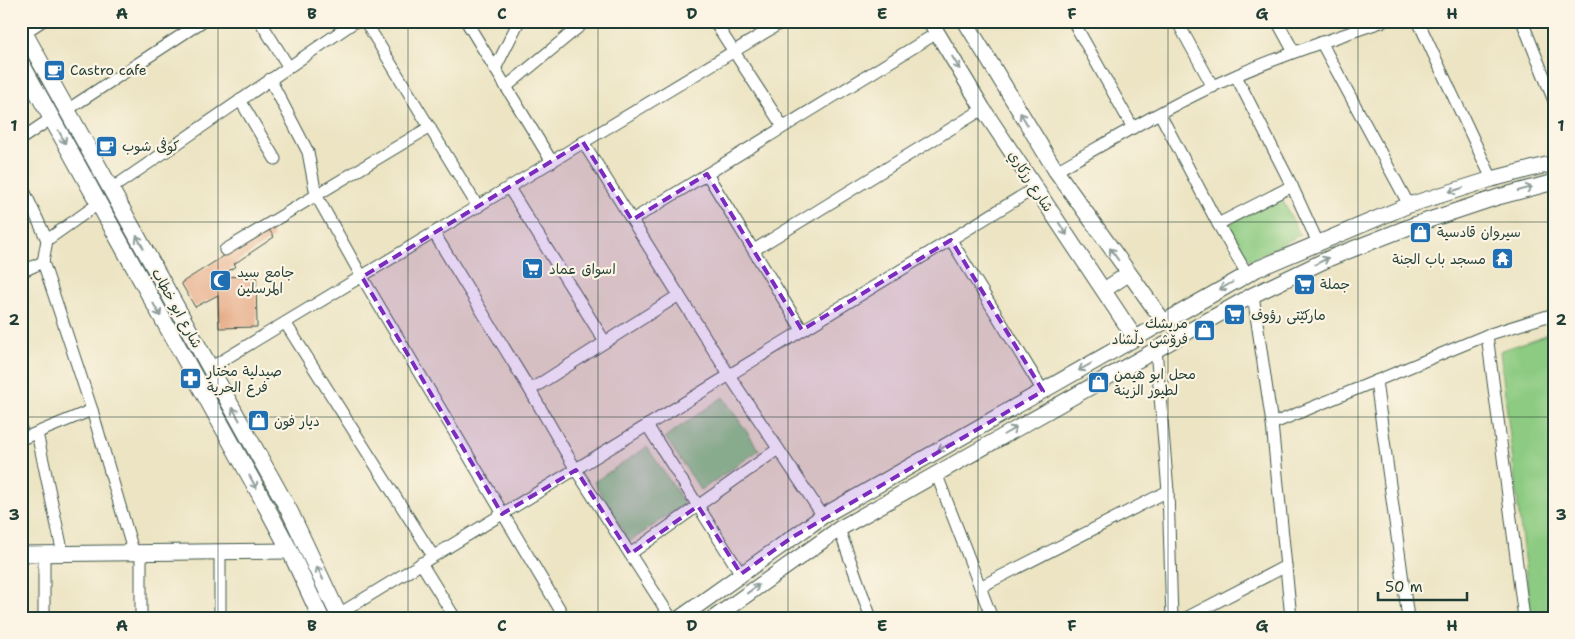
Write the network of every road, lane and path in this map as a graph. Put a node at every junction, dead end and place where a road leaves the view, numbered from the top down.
1 (42, 21) edge
2 (203, 21) edge
3 (260, 21) edge
4 (356, 21) edge
5 (365, 21) edge
6 (466, 21) edge
7 (519, 21) edge
8 (714, 21) edge
9 (784, 21) edge
10 (966, 21) edge
11 (1073, 21) edge
12 (1177, 21) edge
13 (1277, 21) edge
14 (1384, 21) edge
15 (1418, 21) edge
16 (1522, 21) edge
17 (580, 23) edge
18 (934, 27) edge
19 (23, 30) edge
20 (1321, 42) junction
21 (734, 52) junction
22 (1294, 52) junction
23 (21, 63) edge
24 (288, 66) junction
25 (495, 69) junction
26 (1236, 76) junction
27 (49, 77) junction
28 (270, 79) junction
29 (34, 86) junction
30 (506, 87) junction
31 (1214, 87) junction
32 (240, 100) junction
33 (1554, 100) edge
34 (984, 109) junction
35 (67, 110) junction
36 (1160, 114) junction
37 (52, 118) junction
38 (430, 127) junction
39 (784, 127) junction
40 (1133, 128) junction
41 (21, 140) edge
42 (583, 142) junction
43 (275, 159) dead end
44 (552, 162) junction
45 (1554, 163) edge
46 (1056, 171) junction
47 (707, 174) junction
48 (1492, 178) junction
49 (1554, 182) edge
50 (21, 184) edge
51 (1292, 186) junction
52 (509, 188) junction
53 (1035, 188) junction
54 (111, 189) junction
55 (316, 195) junction
56 (98, 204) junction
57 (1409, 205) junction
58 (478, 207) junction
59 (632, 220) junction
60 (1218, 224) junction
61 (434, 233) junction
62 (47, 240) junction
63 (951, 240) junction
64 (1318, 243) junction
65 (225, 250) dead end
66 (754, 250) junction
67 (1284, 257) junction
68 (43, 262) junction
69 (21, 272) edge
70 (1128, 274) junction
71 (1247, 274) junction
72 (1293, 276) junction
73 (362, 277) junction
74 (1104, 290) junction
75 (679, 295) junction
76 (1253, 295) junction
77 (1554, 314) edge
78 (1164, 322) junction
79 (286, 324) junction
80 (802, 330) junction
81 (1487, 335) junction
82 (1136, 338) junction
83 (605, 342) junction
84 (1156, 349) junction
85 (210, 368) junction
86 (729, 375) junction
87 (1376, 381) junction
88 (530, 390) junction
89 (1043, 391) junction
90 (92, 410) junction
91 (1272, 424) junction
92 (647, 425) junction
93 (21, 429) edge
94 (38, 433) junction
95 (778, 449) junction
96 (576, 470) junction
97 (936, 474) junction
98 (880, 483) junction
99 (1168, 491) junction
100 (889, 500) junction
101 (698, 506) junction
102 (502, 514) junction
103 (823, 516) junction
104 (838, 529) junction
105 (290, 551) junction
106 (220, 552) junction
107 (21, 554) edge
108 (44, 554) junction
109 (63, 554) junction
110 (138, 554) junction
111 (630, 554) junction
112 (433, 556) junction
113 (421, 564) junction
114 (1286, 566) junction
115 (741, 574) junction
116 (980, 587) junction
117 (339, 616) edge
118 (44, 618) edge
119 (141, 618) edge
120 (220, 618) edge
121 (321, 618) edge
122 (455, 618) edge
123 (564, 618) edge
124 (671, 618) edge
125 (680, 618) edge
126 (714, 618) edge
127 (870, 618) edge
128 (992, 618) edge
129 (1172, 618) edge
130 (1186, 618) edge
131 (1291, 618) edge
132 (1408, 618) edge
133 (1524, 618) edge

1 - 19 street
2 - 35 street
3 - 24 street
4 - 24 street
5 - 38 street
6 - 25 street
7 - 25 street
8 - 21 street
9 - 21 street
46 -> 10 street, شارع رزكاري
11 - 40 street
12 - 31 street
13 - 22 street
14 - 20 street
15 - 48 street
16 - 33 street
17 - 30 street
18 -> 34 street, شارع رزكاري
18 - 39 street
19 - 27 main road, شارع ابو خطاب
20 - 22 street
20 - 57 street
21 - 39 street
21 - 42 street
22 - 26 street
23 - 29 main road, شارع ابو خطاب
24 - 28 street
25 - 30 street
26 - 31 street
26 - 51 street
27 - 29 main road
27 - 35 main road, شارع ابو خطاب
28 - 32 street
28 - 55 street
29 - 37 main road, شارع ابو خطاب
30 - 44 street
31 - 36 street
32 - 43 street
32 - 54 street
34 - 53 street, شارع رزكاري
34 - 66 street
35 - 54 main road, شارع ابو خطاب
36 - 40 street
36 - 60 street
37 - 41 street
37 -> 56 main road, شارع ابو خطاب
38 - 55 street
38 - 58 street
39 - 47 street
40 - 46 street
42 - 44 street
42 - 59 street
44 - 52 street
45 - 48 street
70 -> 46 street, شارع رزكاري
47 - 59 street
47 - 66 street
48 -> 57 street
72 -> 49 street
50 - 62 street
51 - 60 street
51 - 64 street
52 - 58 street
52 - 83 street
53 - 63 street
53 -> 74 street, شارع رزكاري
85 -> 54 main road, شارع ابو خطاب
55 - 65 street
55 - 73 street
56 - 62 street
56 -> 105 main road, شارع ابو خطاب
57 - 64 street
58 - 61 street
59 - 75 street
60 - 71 street
61 - 73 street
61 - 88 street
62 - 68 street
63 - 80 street
63 - 89 street
64 - 67 street
66 - 80 street
67 - 71 street
67 - 72 street
68 - 69 street
68 - 90 street
70 - 74 street
70 - 78 street, شارع رزكاري
71 -> 78 street
72 - 76 street
73 - 79 street
73 - 102 street
74 - 82 street, شارع رزكاري
75 - 83 street
75 - 86 street
76 - 84 street
76 - 91 street
77 - 81 street
78 - 82 street
79 - 85 street
79 - 112 street
80 - 86 street
81 - 87 street
81 - 133 street
82 -> 89 street
83 - 88 street
97 -> 84 street
84 - 99 street
117 -> 85 main road, شارع ابو خطاب
86 - 92 street
86 - 95 street
87 - 91 street
87 - 132 street
88 - 96 street
89 -> 98 street
90 - 94 street
90 - 110 street
91 - 114 street
92 - 96 street
92 - 101 street
93 - 94 street
94 - 109 street
95 - 101 street
95 - 103 street
96 - 102 street
96 - 111 street
97 - 100 street
97 - 116 street
98 - 100 street
98 - 103 street
99 - 116 street
99 - 129 street
100 - 104 street
101 - 111 street
101 - 115 street
102 - 112 street
102 - 123 street
103 - 115 street
126 -> 104 street
104 - 127 street
105 - 106 street
105 - 121 main road, شارع ابو خطاب
106 - 110 street
106 - 120 street
107 - 108 street
108 - 109 street
108 - 118 street
109 - 110 street
110 - 119 street
111 - 124 street
112 - 113 street
113 - 117 street
113 - 122 street
114 - 130 street
114 - 131 street
115 - 125 street
116 - 128 street

